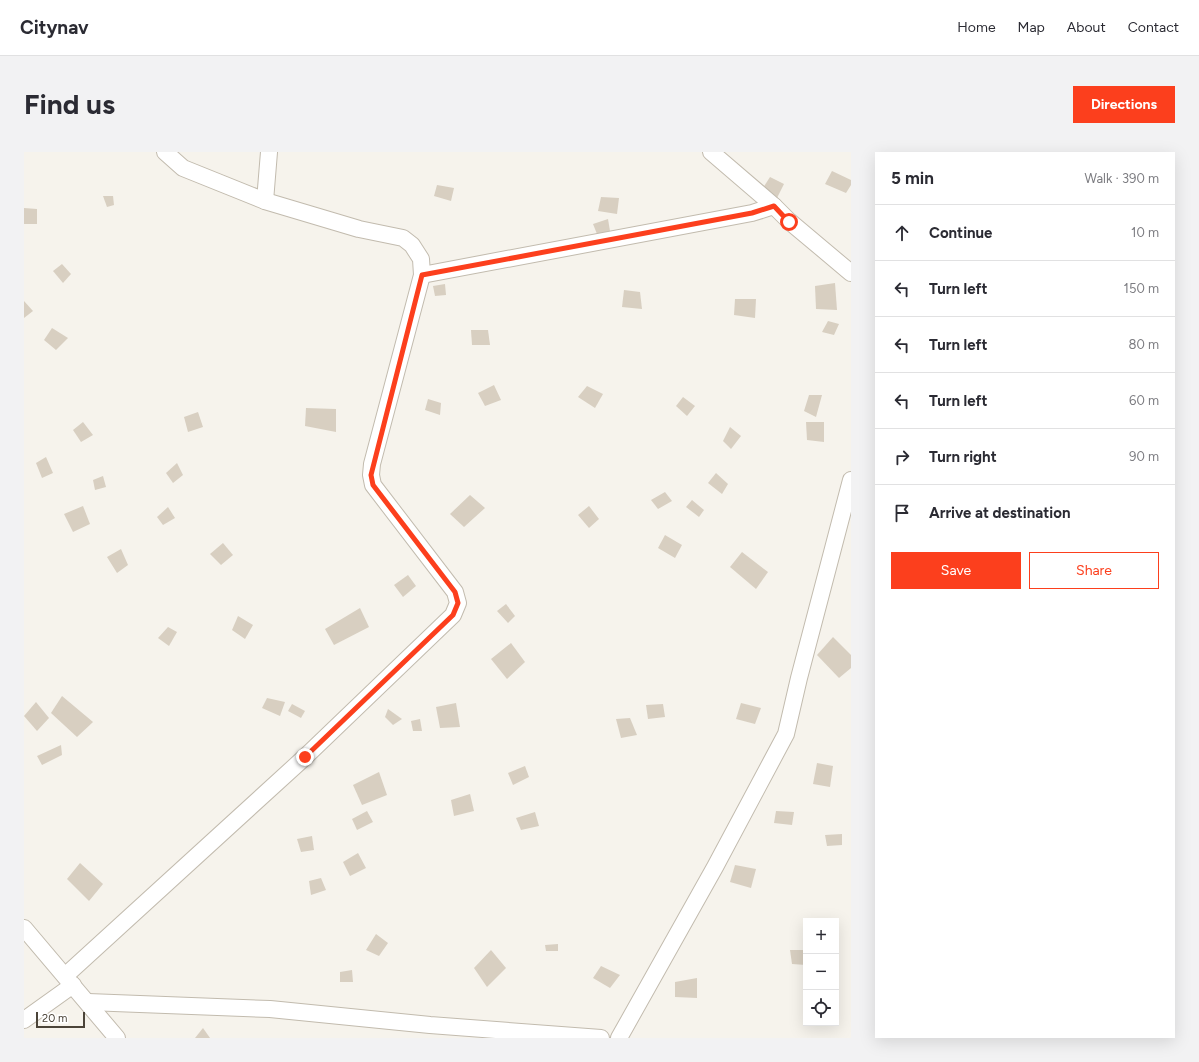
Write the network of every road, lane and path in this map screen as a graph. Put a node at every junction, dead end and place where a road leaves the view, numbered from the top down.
1 (165, 152) edge
2 (269, 152) edge
3 (711, 152) edge
4 (265, 201) junction
5 (774, 206) junction
6 (851, 273) edge
7 (422, 275) junction
8 (851, 480) edge
9 (24, 928) edge
10 (69, 980) junction
11 (88, 1002) junction
12 (24, 1020) edge
13 (110, 1034) edge
14 (601, 1038) edge
15 (619, 1038) edge

1 - 4 street
2 - 4 street
3 - 5 street
4 - 7 street
5 - 6 street
5 - 7 street
7 - 10 street
8 - 15 street
9 - 10 street
10 - 11 street
10 - 12 street
11 - 13 street
11 - 14 street

